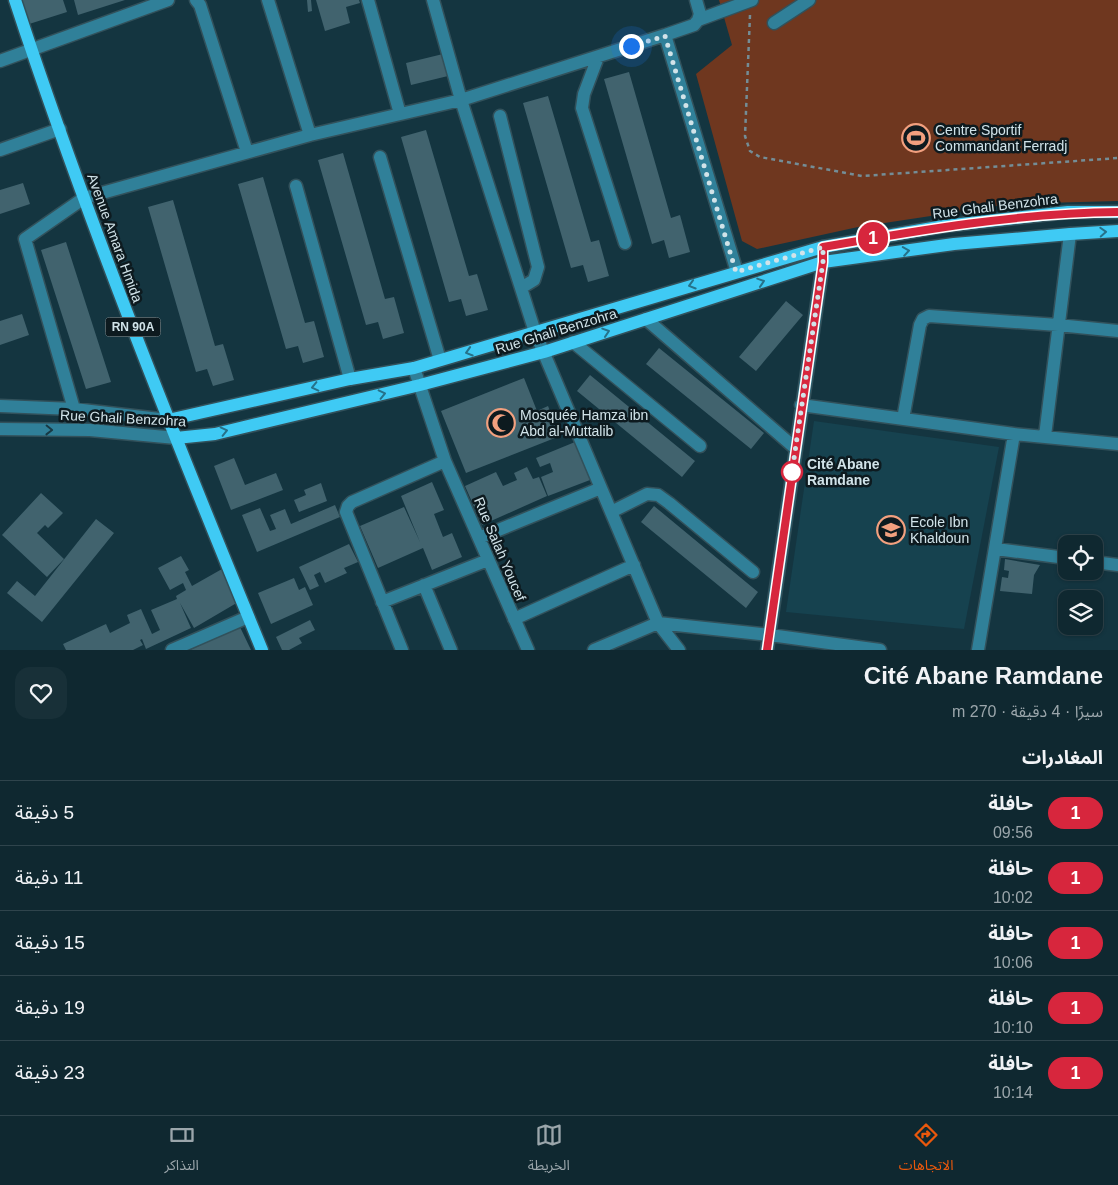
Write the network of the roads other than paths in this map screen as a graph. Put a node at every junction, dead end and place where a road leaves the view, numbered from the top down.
1 (15, 0) edge
2 (168, 0) edge
3 (196, 0) edge
4 (268, 0) edge
5 (368, 0) edge
6 (433, 0) edge
7 (696, 0) edge
8 (751, 0) edge
9 (809, 0) edge
10 (698, 20) junction
11 (774, 23) dead end
12 (665, 36) junction
13 (31, 50) junction
14 (598, 57) junction
15 (0, 62) edge
16 (461, 100) junction
17 (400, 114) junction
18 (500, 116) dead end
19 (60, 129) junction
20 (310, 135) junction
21 (0, 150) edge
22 (247, 152) junction
23 (380, 157) dead end
24 (296, 186) dead end
25 (84, 198) junction
26 (1118, 212) edge
27 (1118, 231) edge
28 (1070, 234) junction
29 (625, 244) dead end
30 (823, 247) junction
31 (823, 262) junction
32 (736, 272) junction
33 (521, 288) junction
34 (646, 319) junction
35 (1058, 325) junction
36 (1118, 331) edge
37 (535, 332) junction
38 (573, 342) junction
39 (544, 352) junction
40 (440, 360) junction
41 (414, 368) junction
42 (350, 379) junction
43 (420, 385) junction
44 (801, 405) junction
45 (0, 406) edge
46 (74, 409) junction
47 (903, 419) junction
48 (168, 420) junction
49 (0, 429) edge
50 (1014, 434) junction
51 (1045, 436) junction
52 (176, 438) junction
53 (1118, 444) edge
54 (700, 446) dead end
55 (796, 448) junction
56 (445, 460) junction
57 (601, 488) junction
58 (611, 512) junction
59 (479, 538) junction
60 (996, 550) junction
61 (1058, 557) edge
62 (488, 560) junction
63 (1103, 563) edge
64 (634, 565) junction
65 (1118, 565) edge
66 (752, 572) dead end
67 (424, 585) junction
68 (382, 602) junction
69 (248, 617) junction
70 (514, 619) junction
71 (658, 623) junction
72 (770, 635) junction
73 (849, 648) edge
74 (172, 650) edge
75 (262, 650) edge
76 (402, 650) edge
77 (451, 650) edge
78 (528, 650) edge
79 (594, 650) edge
80 (679, 650) edge
81 (767, 650) edge
82 (880, 650) edge
83 (978, 650) edge

1 - 13 main road, Avenue Amara Hmida / RN 90A
2 - 13 street
3 - 22 street
4 - 20 street
5 - 17 street
6 - 16 street
7 - 10 street
8 - 10 street
9 - 11 street
10 - 12 street
12 - 14 street
12 - 32 street
13 - 15 street
13 - 19 main road, Avenue Amara Hmida / RN 90A
14 - 16 street
14 - 29 street
16 - 17 street
16 - 33 street
17 - 20 street
18 - 33 street
19 - 21 street
19 - 25 main road, Avenue Amara Hmida / RN 90A
20 - 22 street
22 - 25 street
23 - 40 street
24 - 42 street
25 - 46 street
25 - 48 main road, Avenue Amara Hmida / RN 90A
26 - 30 main road, Rue Ghali Benzohra
28 -> 27 main road, Rue Ghali Benzohra
31 -> 28 main road, Rue Ghali Benzohra
28 - 35 street
30 - 31 street
30 - 32 main road, Rue Ghali Benzohra
34 -> 31 main road, Rue Ghali Benzohra
31 - 44 street
32 -> 37 main road, Rue Ghali Benzohra
33 - 37 street
38 -> 34 main road, Rue Ghali Benzohra
34 - 55 street
35 - 36 street
35 - 47 street
35 - 51 street
37 - 39 street
37 -> 40 main road, Rue Ghali Benzohra
38 - 39 main road, Rue Ghali Benzohra
38 - 54 street
39 - 43 main road, Rue Ghali Benzohra
39 - 57 street
40 - 41 main road, Rue Ghali Benzohra
41 - 42 main road, Rue Ghali Benzohra
41 - 43 street, Rue Salah Youcef
42 -> 48 main road, Rue Ghali Benzohra
52 -> 43 main road, Rue Ghali Benzohra
43 - 56 street, Rue Salah Youcef
44 - 47 street
44 - 55 street
45 - 46 street, Rue Ghali Benzohra
46 - 48 street, Rue Ghali Benzohra
47 - 50 street
48 - 52 main road, Avenue Amara Hmida / RN 90A
49 -> 52 street, Rue Ghali Benzohra
50 - 51 street
50 - 60 street
51 - 53 street
52 - 69 main road, Avenue Amara Hmida / RN 90A
55 - 72 street
56 - 59 street, Rue Salah Youcef
56 - 68 street
57 - 58 street
57 - 59 street
58 - 64 street
58 - 66 street
59 - 62 street, Rue Salah Youcef
60 - 61 street
60 - 83 street
62 - 67 street
62 - 70 street, Rue Salah Youcef
63 - 65 street
64 - 70 street
64 - 71 street
67 - 68 street
67 - 77 street
68 - 76 street
69 - 74 street
69 - 75 main road, Avenue Amara Hmida / RN 90A
70 - 78 street, Rue Salah Youcef
71 - 72 street
71 - 79 street
71 - 80 street
72 - 73 street
72 - 81 street
73 - 82 street

